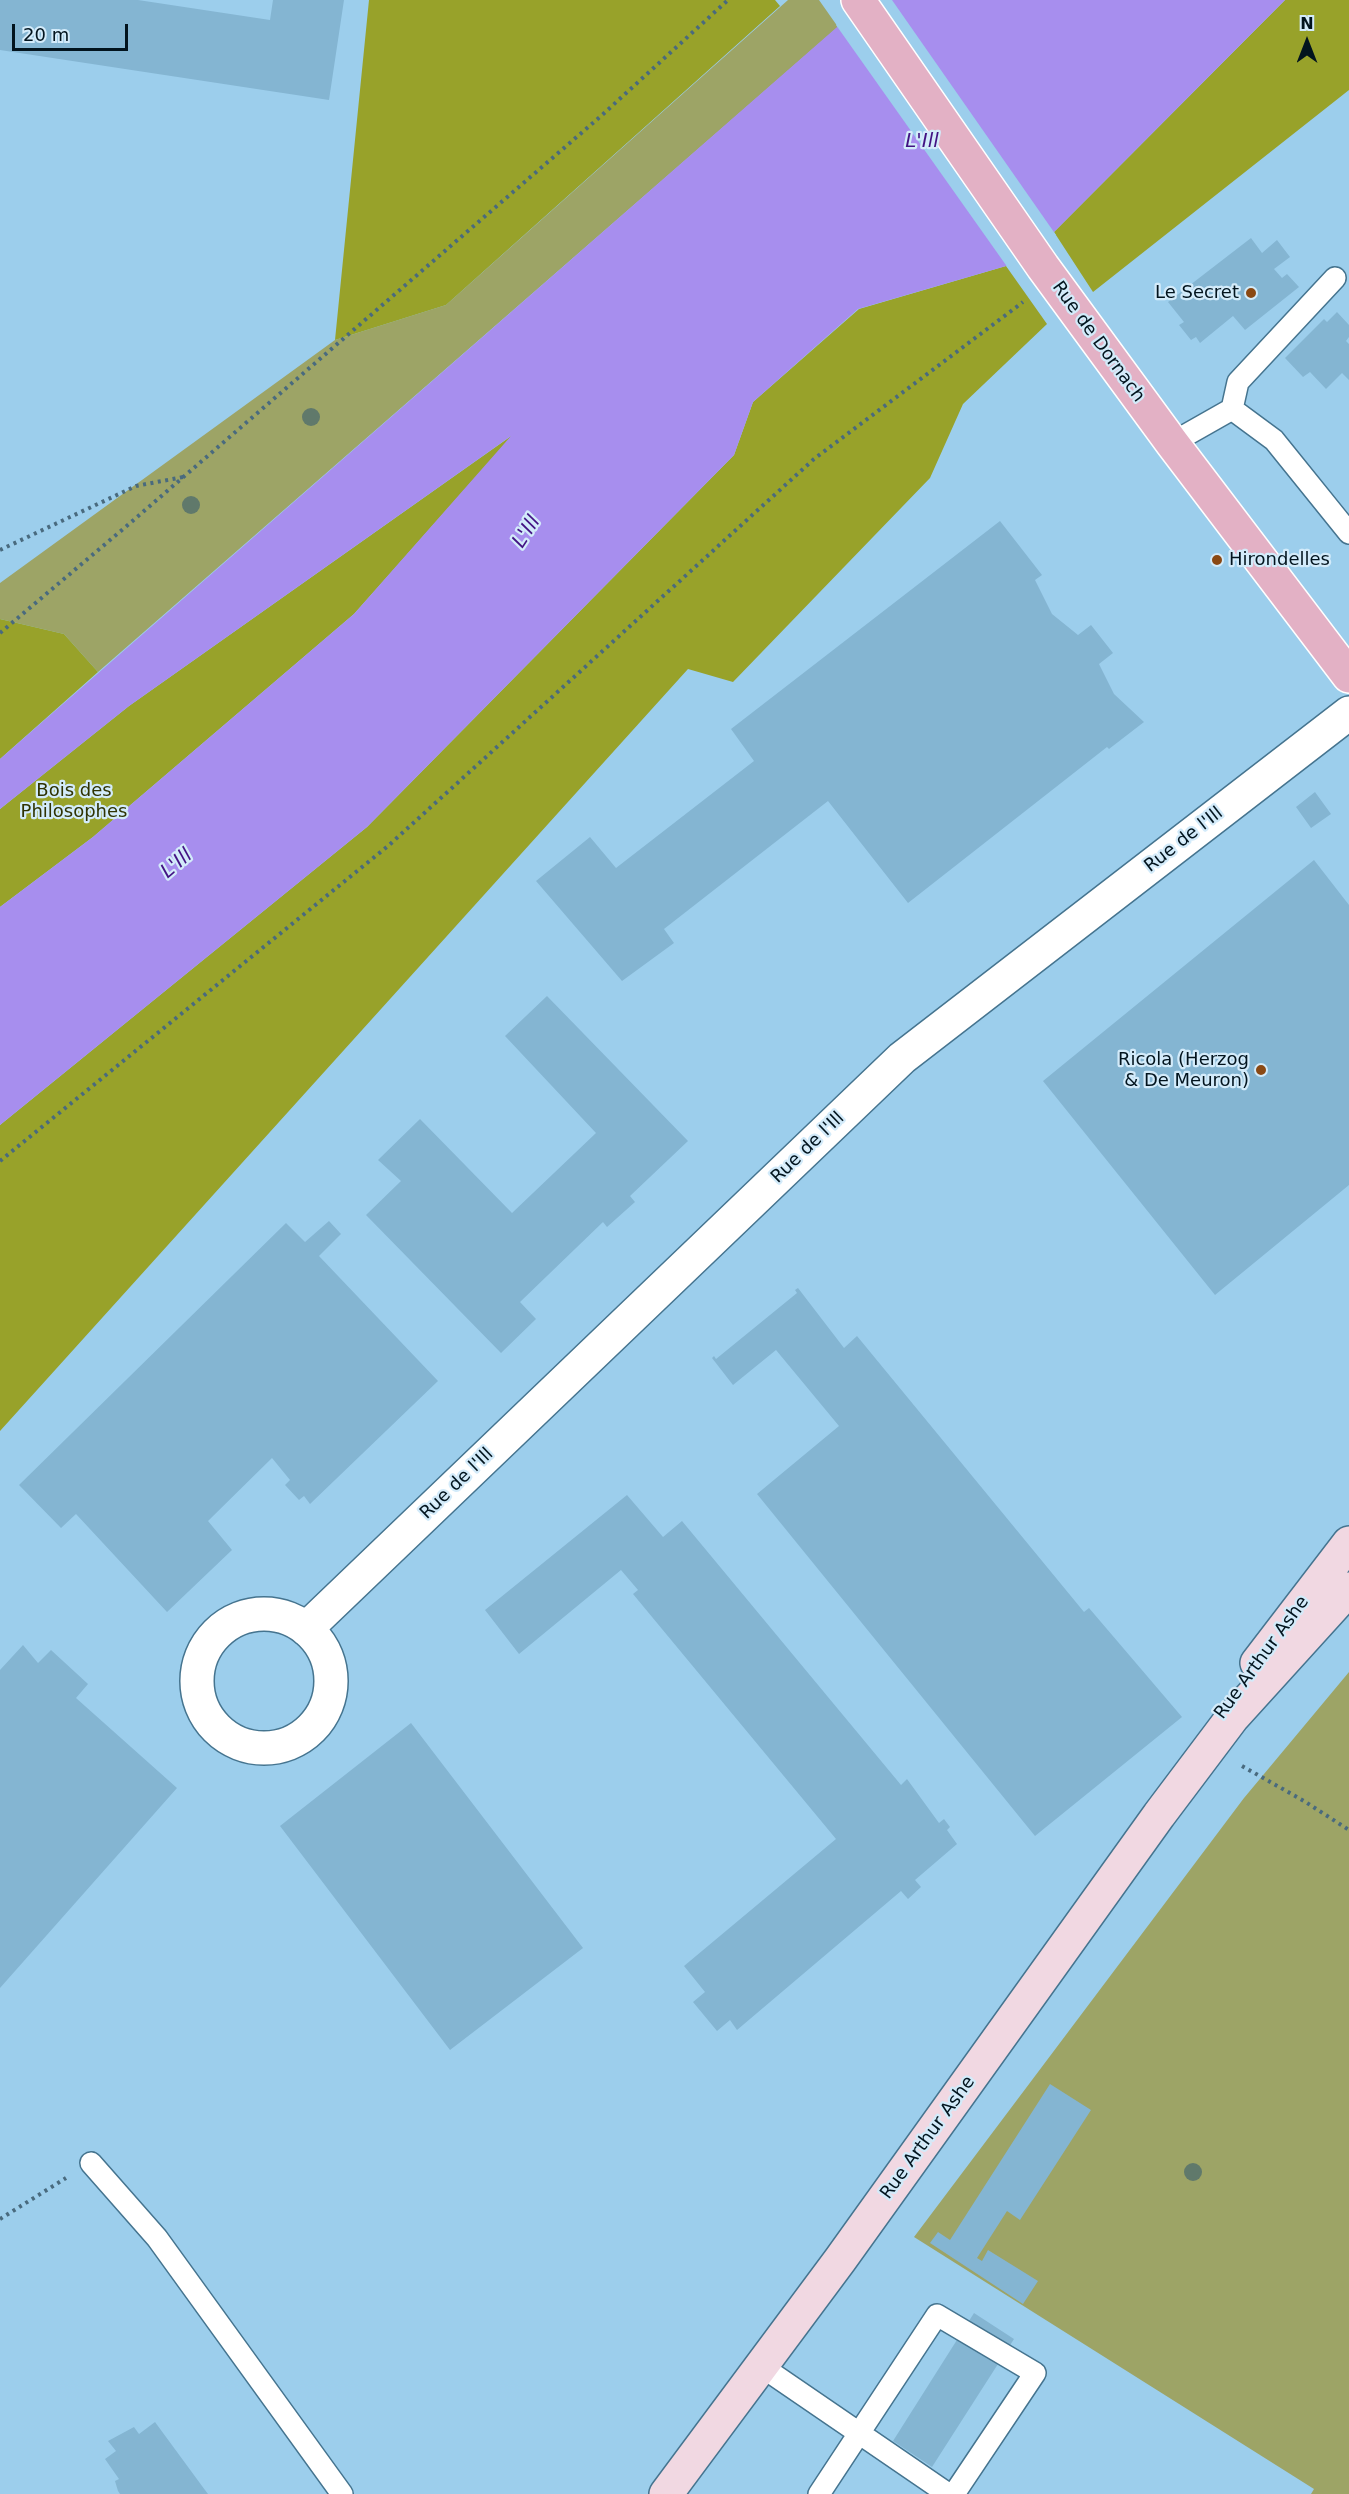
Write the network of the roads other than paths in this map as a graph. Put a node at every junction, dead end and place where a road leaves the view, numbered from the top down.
1 (858, 0) edge
2 (1335, 278) dead end
3 (1232, 409) junction
4 (1172, 443) junction
5 (1349, 532) edge
6 (1349, 676) edge
7 (1349, 713) edge
8 (1349, 1543) edge
9 (1349, 1588) edge
10 (306, 1629) junction
11 (1186, 1779) junction
12 (91, 2163) road end
13 (761, 2366) junction
14 (858, 2433) junction
15 (342, 2494) edge
16 (666, 2494) edge
17 (819, 2494) edge
18 (948, 2494) edge
19 (954, 2494) edge

1 - 4 main road, Rue de Dornach
2 - 3 lane
3 - 4 lane
3 - 5 lane
4 - 6 main road, Rue de Dornach
7 - 10 street, Rue de l'Ill
8 - 11 main road, Rue Arthur Ashe
9 - 11 main road, Rue Arthur Ashe
10 - 10 street
11 - 13 main road, Rue Arthur Ashe
12 - 15 lane
13 - 14 lane
13 - 16 main road, Rue Arthur Ashe
14 - 17 lane
14 - 18 lane
14 - 19 lane

